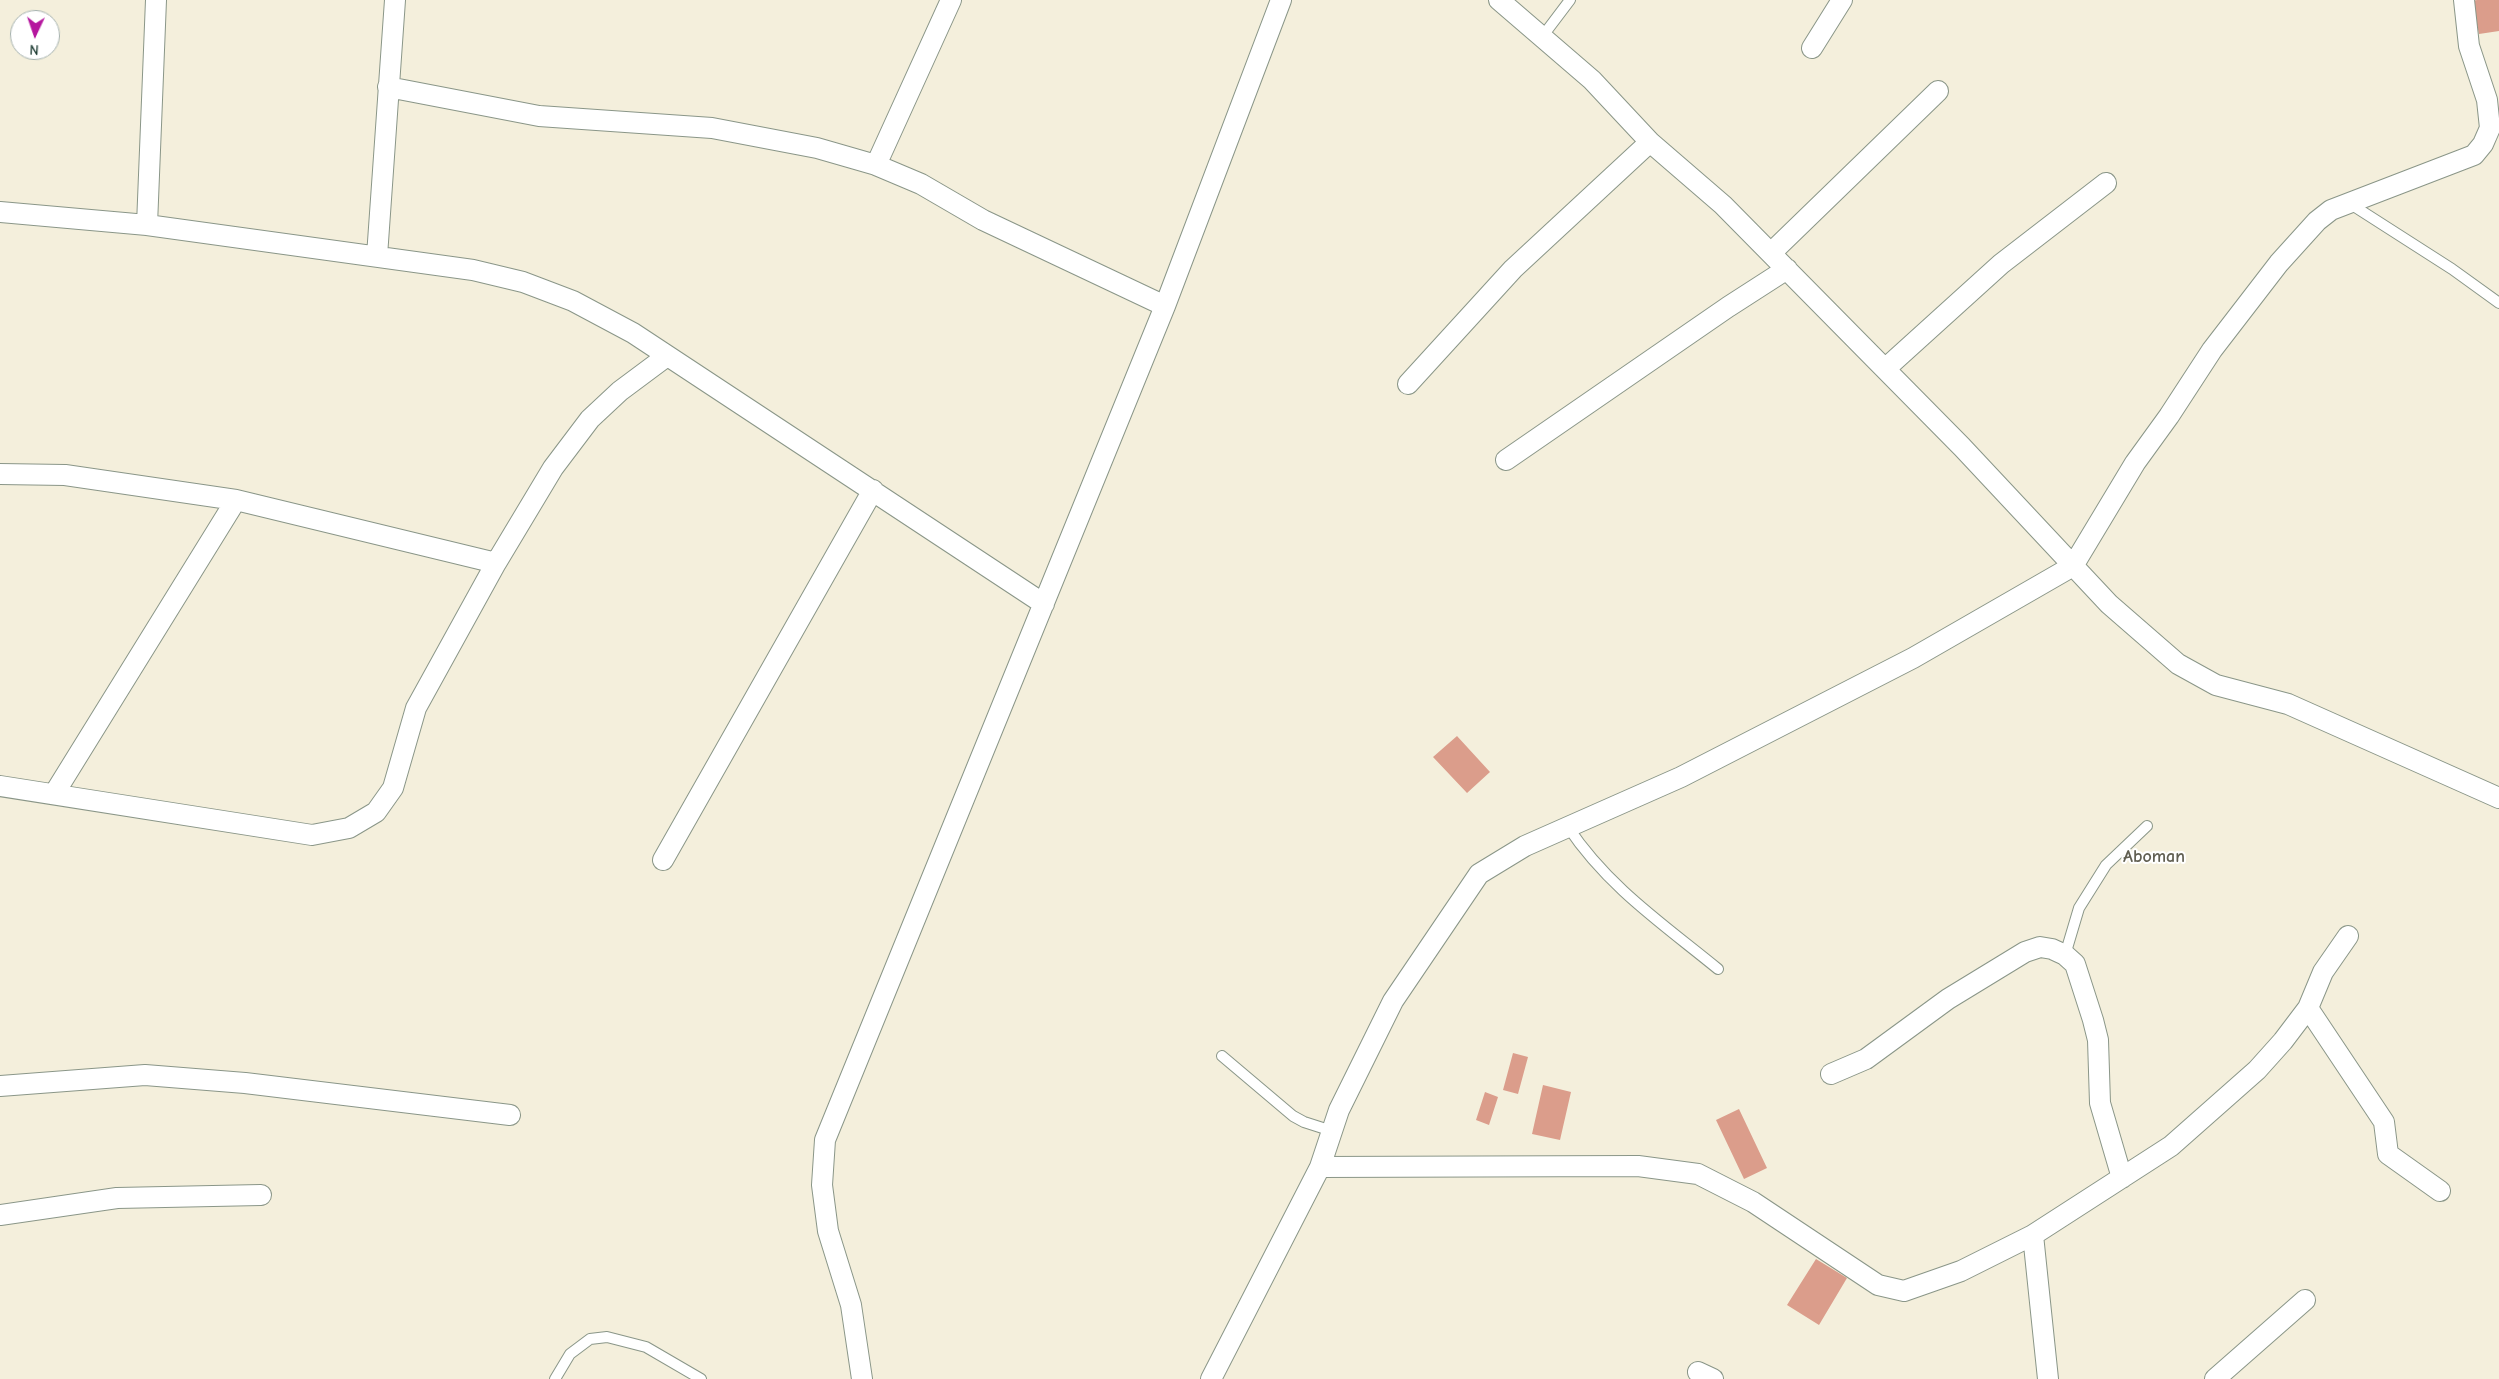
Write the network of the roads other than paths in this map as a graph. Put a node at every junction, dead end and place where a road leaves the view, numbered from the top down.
1 (156, 0) edge
2 (394, 0) edge
3 (951, 0) edge
4 (1281, 0) edge
5 (1499, 0) edge
6 (1570, 0) edge
7 (1842, 0) edge
8 (2464, 0) edge
9 (1542, 37) junction
10 (1812, 48) dead end
11 (388, 87) junction
12 (1938, 91) dead end
13 (1650, 142) junction
14 (876, 165) junction
15 (2106, 183) dead end
16 (2349, 203) junction
17 (0, 212) edge
18 (147, 225) junction
19 (1771, 254) junction
20 (377, 256) junction
21 (1787, 269) junction
22 (2499, 303) edge
23 (1164, 306) junction
24 (668, 356) junction
25 (1886, 369) junction
26 (1408, 384) dead end
27 (1506, 460) dead end
28 (0, 474) edge
29 (873, 490) junction
30 (236, 500) junction
31 (496, 563) junction
32 (2073, 566) junction
33 (1044, 604) junction
34 (0, 786) edge
35 (54, 794) junction
36 (2499, 798) edge
37 (2147, 826) dead end
38 (1568, 827) junction
39 (663, 860) dead end
40 (2348, 936) dead end
41 (2065, 955) junction
42 (1718, 969) dead end
43 (2308, 1008) junction
44 (1222, 1056) dead end
45 (1831, 1074) dead end
46 (0, 1086) edge
47 (510, 1115) dead end
48 (1332, 1131) junction
49 (1320, 1167) junction
50 (2122, 1178) junction
51 (2440, 1191) dead end
52 (261, 1195) dead end
53 (0, 1215) edge
54 (2033, 1235) junction
55 (2305, 1300) dead end
56 (556, 1379) edge
57 (701, 1379) edge
58 (862, 1379) edge
59 (1211, 1379) edge
60 (2048, 1379) edge
61 (2215, 1379) edge

1 - 18 street
2 - 11 street
3 - 14 street
4 - 23 street
5 - 9 street
6 - 9 lane
7 - 10 street
8 - 16 street
9 - 13 street
11 - 14 street
11 - 20 street
12 - 19 street
13 - 19 street
13 - 26 street
14 - 23 street
15 - 25 street
16 - 22 lane
16 - 32 street
17 - 18 street
18 - 20 street
19 - 21 street
20 - 24 street
21 - 25 street
21 - 27 street
23 - 33 street
24 - 29 street
24 - 31 street
25 - 32 street
28 - 30 street
29 - 33 street
29 - 39 street
30 - 31 street
30 - 35 street
31 - 35 street
32 - 36 street
32 - 38 street
33 - 58 street
34 - 35 street
37 - 41 lane
38 - 42 lane
38 - 48 street
40 - 43 street
41 - 45 street
41 - 50 street
43 - 50 street
43 - 51 street
44 - 48 lane
46 - 47 street
48 - 49 street
49 - 54 street
49 - 59 street
50 - 54 street
52 - 53 street
54 - 60 street
55 - 61 street
56 - 57 lane

